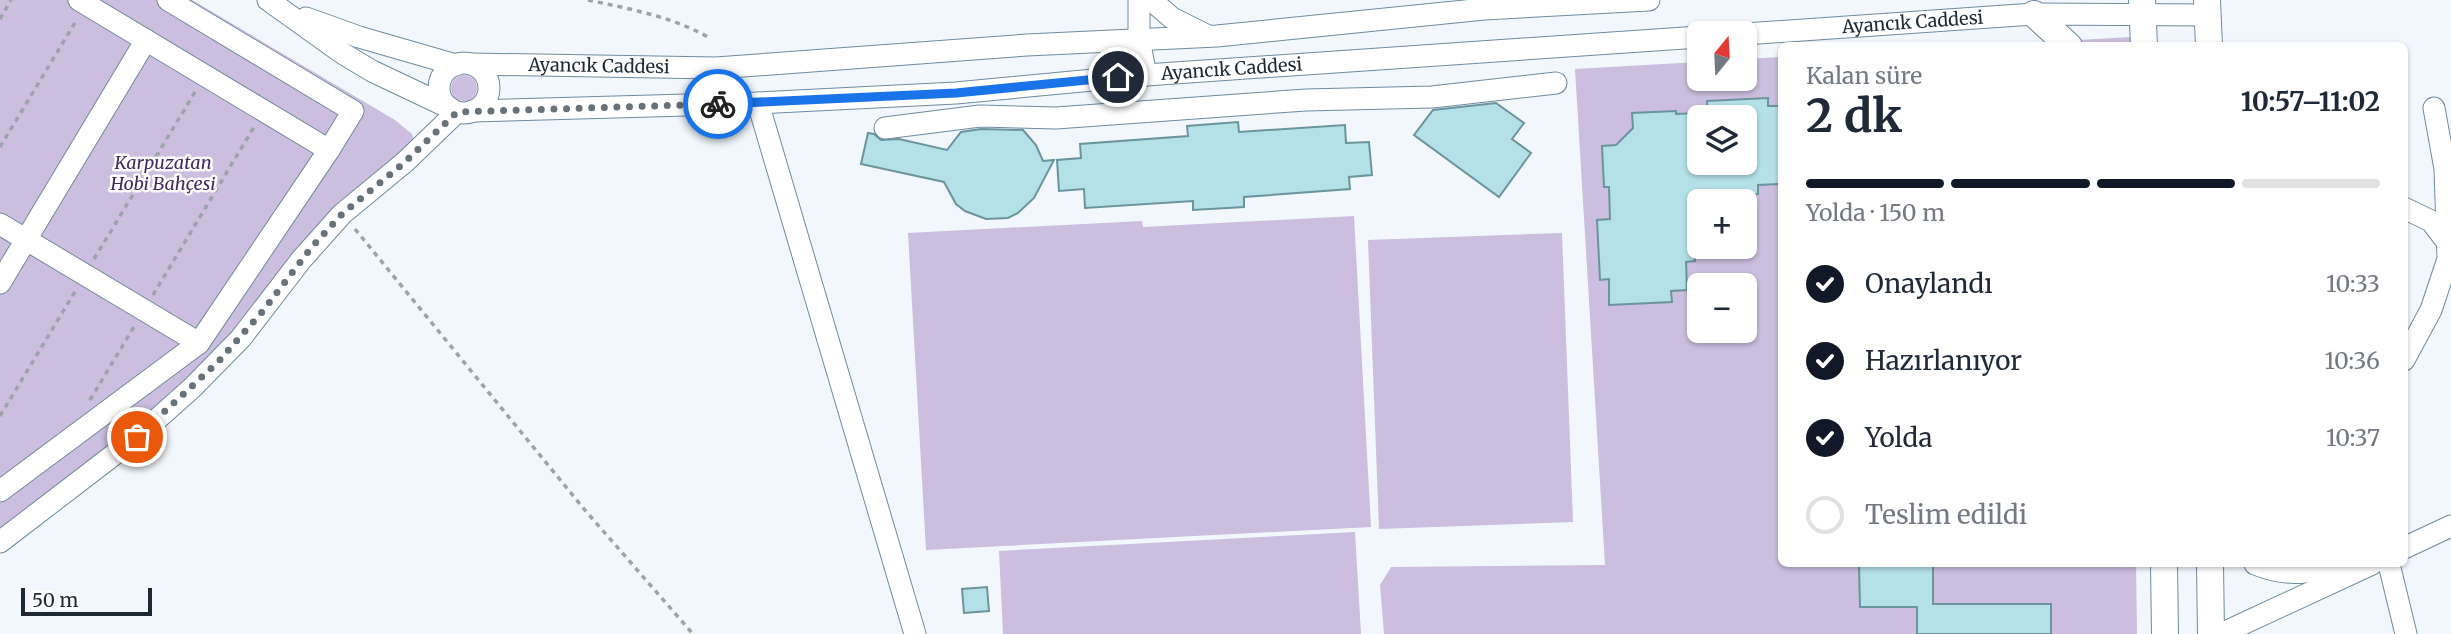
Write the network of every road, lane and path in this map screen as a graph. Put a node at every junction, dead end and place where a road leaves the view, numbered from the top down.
1 (11, 0) edge
2 (168, 0) edge
3 (588, 0) edge
4 (1139, 0) edge
5 (1151, 0) edge
6 (1649, 0) edge
7 (86, 2) edge
8 (276, 5) edge
9 (2033, 7) edge
10 (2142, 7) edge
11 (2208, 7) edge
12 (0, 19) edge
13 (1757, 33) edge
14 (708, 37) dead end
15 (1209, 37) junction
16 (1687, 38) edge
17 (146, 40) junction
18 (1139, 40) junction
19 (2065, 42) edge
20 (2144, 42) edge
21 (2209, 42) edge
22 (1372, 60) junction
23 (463, 65) junction
24 (205, 75) junction
25 (1146, 75) junction
26 (1556, 83) dead end
27 (1374, 99) junction
28 (758, 103) junction
29 (2434, 108) dead end
30 (264, 110) junction
31 (460, 110) junction
32 (885, 128) dead end
33 (0, 147) edge
34 (329, 150) junction
35 (2408, 210) edge
36 (342, 214) junction
37 (0, 224) edge
38 (26, 240) junction
39 (2447, 243) junction
40 (85, 275) junction
41 (0, 283) edge
42 (144, 310) junction
43 (199, 343) junction
44 (2408, 353) edge
45 (83, 411) dead end
46 (0, 416) edge
47 (0, 491) edge
48 (2451, 526) edge
49 (2408, 540) edge
50 (0, 542) edge
51 (2164, 567) edge
52 (2210, 567) edge
53 (2264, 567) edge
54 (2337, 567) edge
55 (2366, 567) edge
56 (2390, 567) edge
57 (693, 634) edge
58 (915, 634) edge
59 (2165, 634) edge
60 (2211, 634) edge
61 (2221, 634) edge
62 (2406, 634) edge

1 - 12 path
2 - 34 street
3 - 14 path
4 - 18 street
5 - 15 street
6 - 15 street, Ayancık Caddesi
7 - 17 street
7 - 33 path
8 - 23 street, Ayancık Caddesi
8 - 31 street, Ayancık Caddesi
9 - 10 street, Ayancık Caddesi
9 - 13 street, Ayancık Caddesi
9 - 19 main road
10 - 11 street, Ayancık Caddesi
10 - 20 main road
11 - 21 main road
15 - 18 street, Ayancık Caddesi
16 - 22 street, Ayancık Caddesi
17 - 24 street
17 - 38 street
18 - 23 street, Ayancık Caddesi
18 - 25 street
22 - 25 street, Ayancık Caddesi
22 - 27 street
23 - 31 street
23 - 31 street
24 - 30 street
24 - 40 path
25 - 28 street, Ayancık Caddesi
26 - 27 street
27 - 32 street
28 - 31 street, Ayancık Caddesi
28 - 58 street
29 - 39 street
30 - 34 street
30 - 42 path
31 - 36 street
34 - 43 street
35 - 39 street
36 - 50 street
36 - 57 path
37 - 38 street
38 - 40 street
38 - 41 street
39 - 44 street
40 - 42 street
40 - 46 path
42 - 43 street
42 - 45 path
43 - 47 street
48 - 49 street
51 - 59 main road
52 - 60 main road
53 - 54 street
55 - 61 street
56 - 62 street

